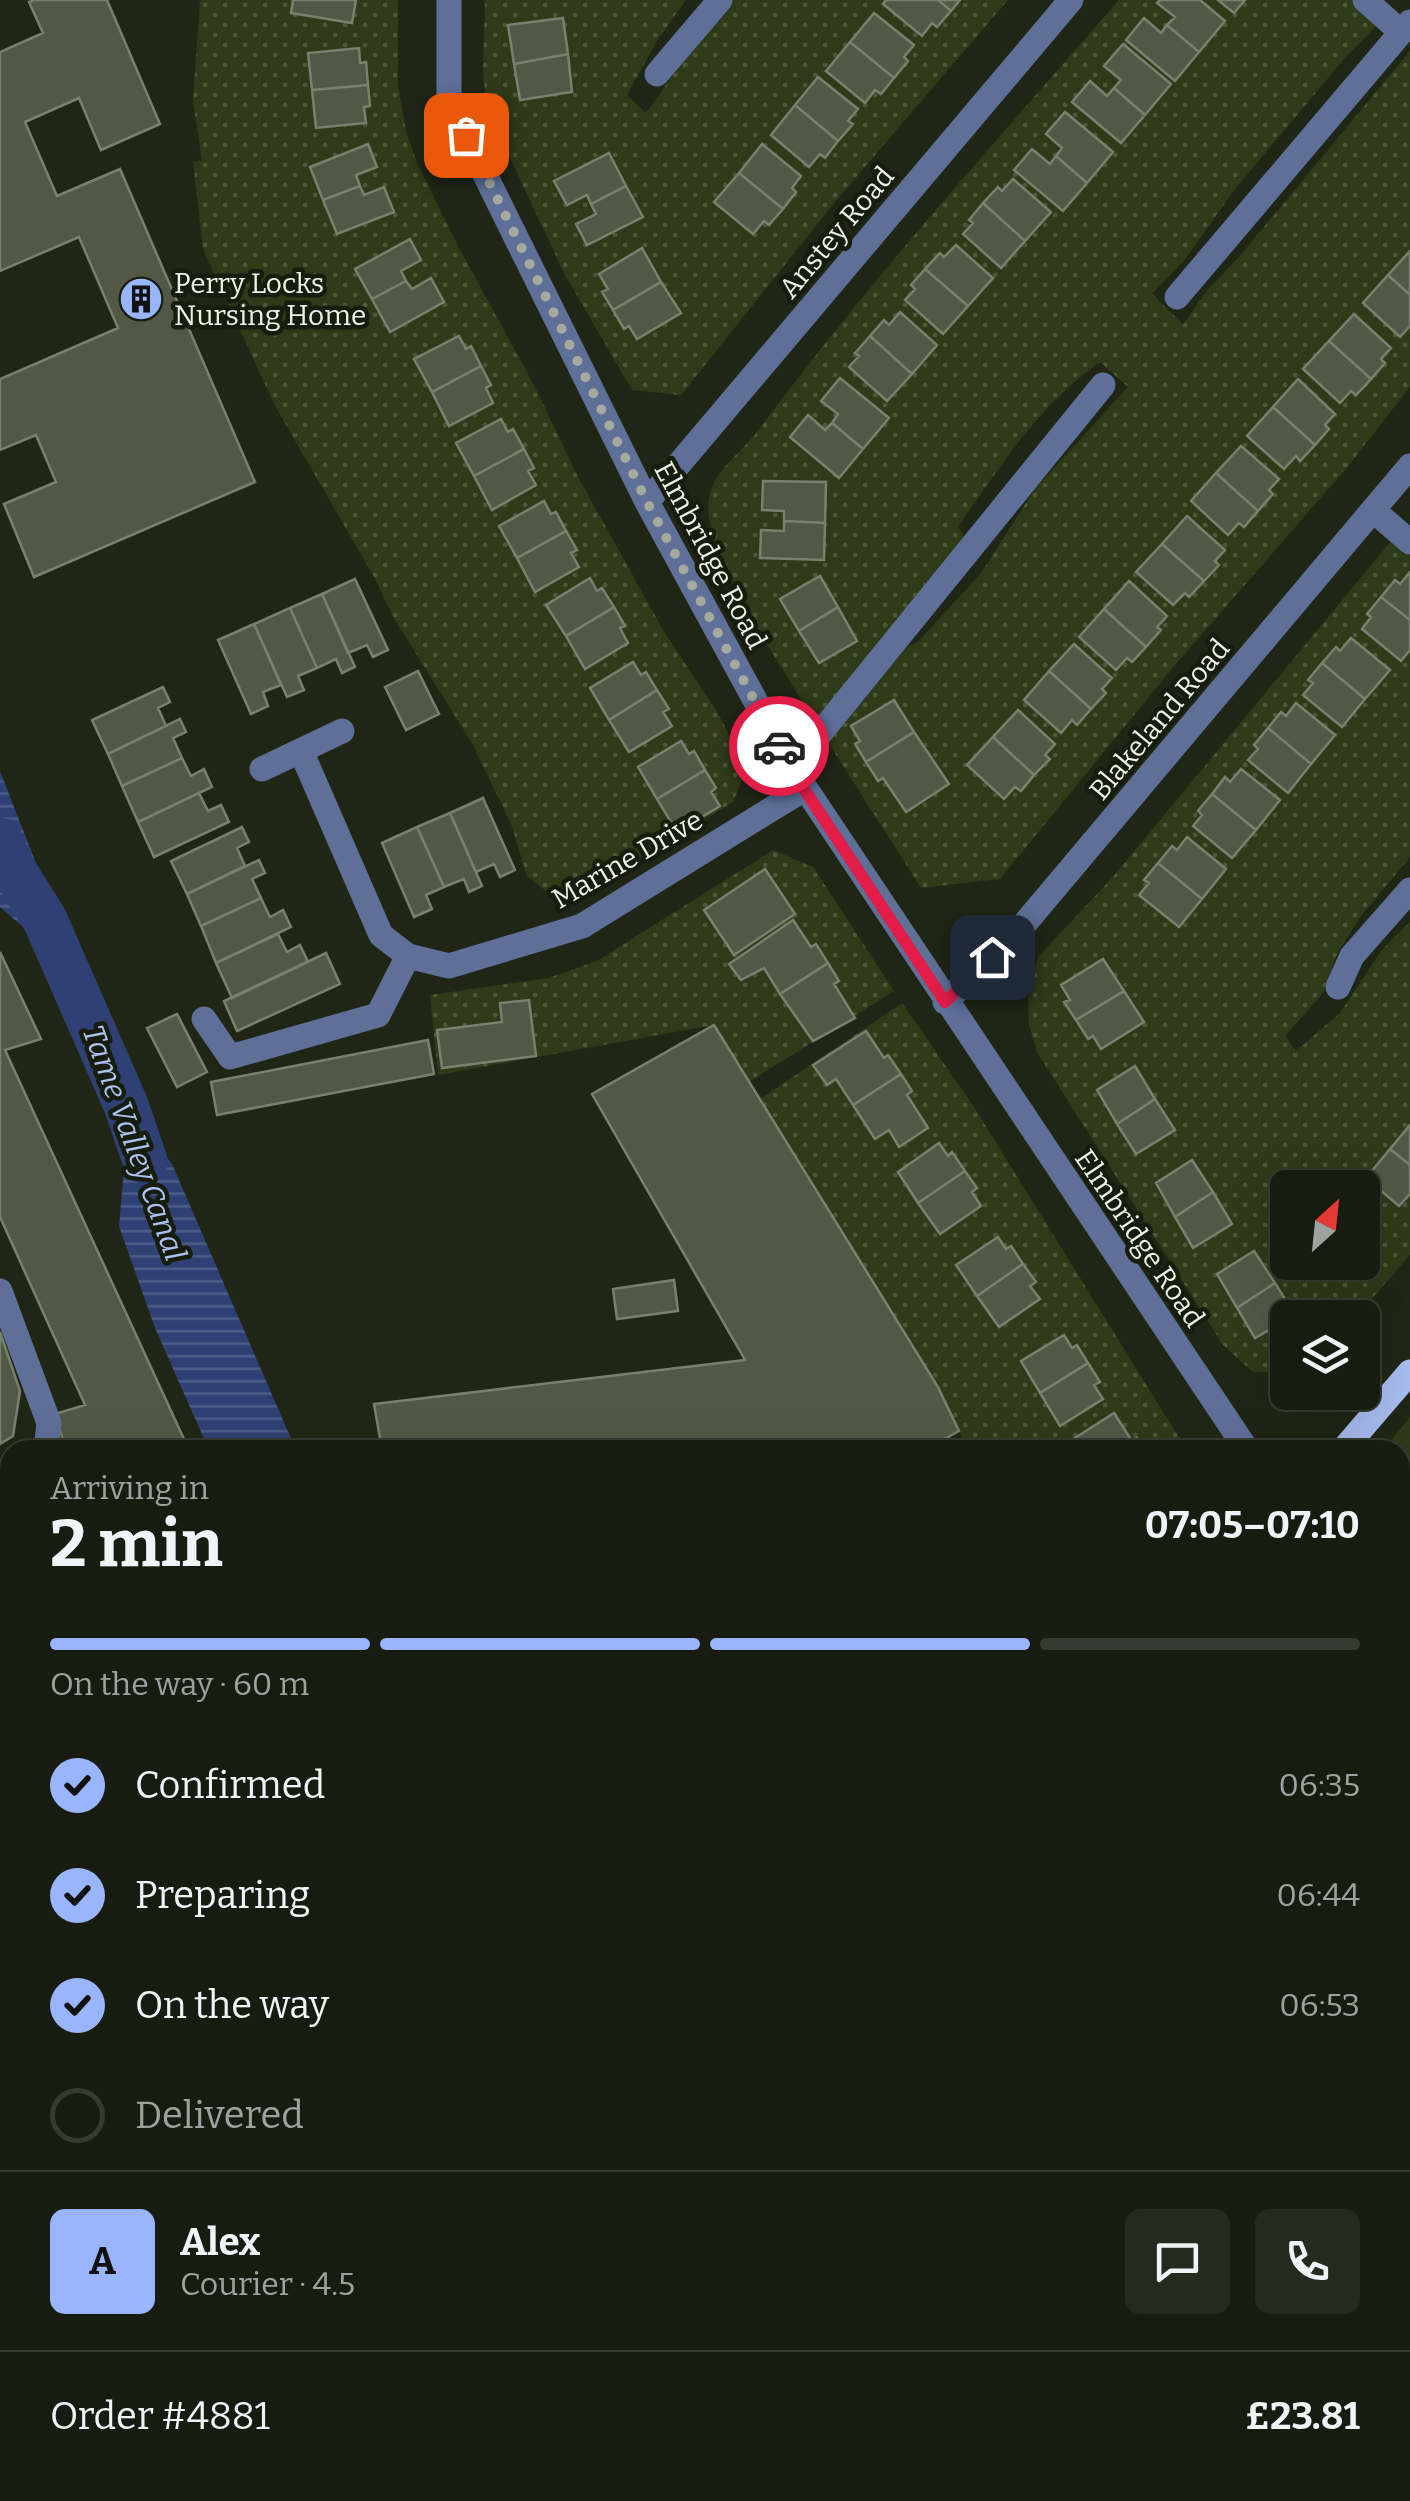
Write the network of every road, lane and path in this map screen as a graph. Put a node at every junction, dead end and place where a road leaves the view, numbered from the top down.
1 (449, 0) edge
2 (720, 0) edge
3 (1071, 0) edge
4 (1365, 0) edge
5 (1406, 27) edge
6 (657, 74) dead end
7 (1177, 297) dead end
8 (1104, 385) dead end
9 (1410, 466) edge
10 (647, 502) junction
11 (1374, 511) junction
12 (1410, 542) edge
13 (342, 731) dead end
14 (301, 751) junction
15 (262, 769) dead end
16 (798, 779) junction
17 (1410, 890) edge
18 (408, 956) junction
19 (1338, 988) dead end
20 (945, 1002) junction
21 (204, 1020) dead end
22 (0, 1291) edge
23 (1410, 1372) edge
24 (47, 1440) edge
25 (1240, 1440) edge
26 (1352, 1440) edge

1 - 10 street, Elmbridge Road
2 - 6 street
3 - 10 street, Anstey Road
4 - 5 street
5 - 7 street
8 - 16 street, Marine Drive
9 - 11 street, Blakeland Road
10 - 16 street, Elmbridge Road
11 - 12 street
11 - 20 street, Blakeland Road
13 - 14 street
14 - 15 street
14 - 18 street
16 - 18 street, Marine Drive
16 - 20 street, Elmbridge Road
17 - 19 street
18 - 21 street
20 - 25 street, Elmbridge Road
22 - 24 street
23 - 26 main road

